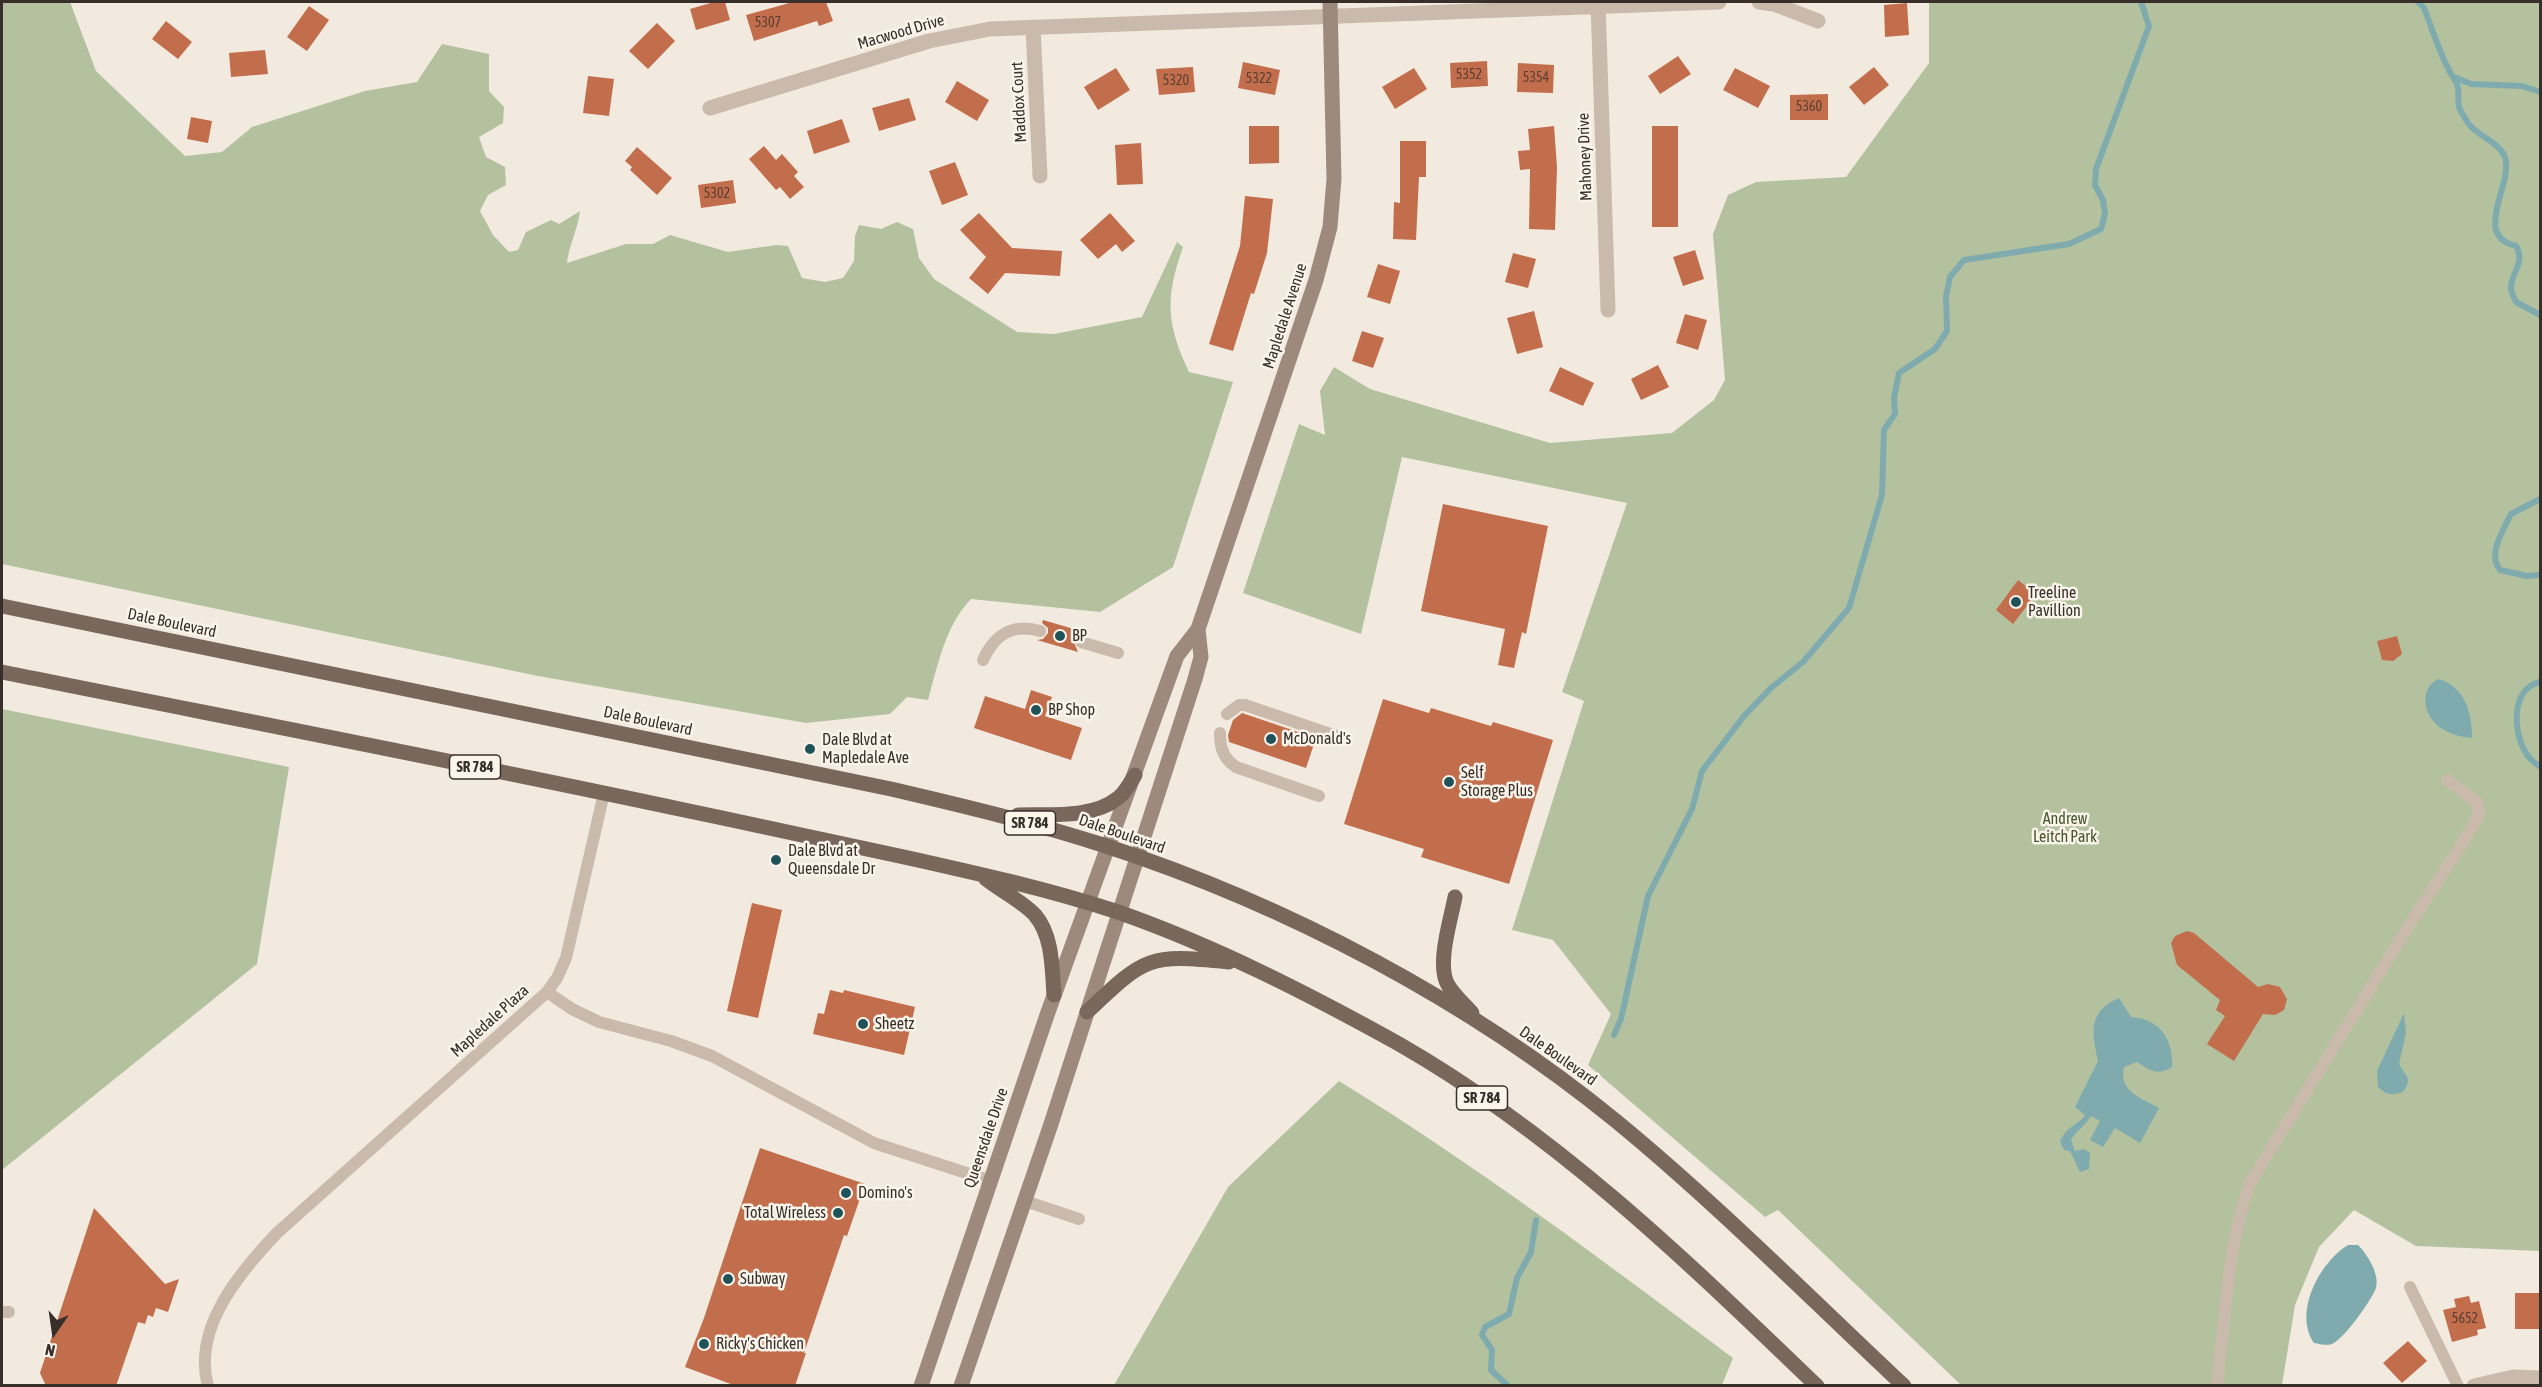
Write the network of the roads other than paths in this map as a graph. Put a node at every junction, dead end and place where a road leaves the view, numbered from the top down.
1 (1719, 2) edge
2 (1759, 2) edge
3 (1598, 4) edge
4 (1330, 9) edge
5 (1818, 21) dead end
6 (1033, 27) junction
7 (710, 108) dead end
8 (1041, 176) dead end
9 (1608, 310) dead end
10 (2, 606) edge
11 (1198, 629) junction
12 (1040, 631) dead end
13 (1081, 642) dead end
14 (1118, 653) dead end
15 (983, 660) dead end
16 (2, 672) edge
17 (1227, 714) dead end
18 (1221, 733) dead end
19 (1339, 737) dead end
20 (1135, 775) junction
21 (2447, 780) dead end
22 (604, 793) junction
23 (1319, 796) dead end
24 (1006, 816) junction
25 (1108, 847) junction
26 (1138, 857) junction
27 (978, 874) junction
28 (1455, 897) dead end
29 (1088, 903) junction
30 (1119, 913) junction
31 (1241, 963) junction
32 (547, 992) junction
33 (1054, 995) junction
34 (1087, 1012) junction
35 (1481, 1025) junction
36 (991, 1181) junction
37 (1024, 1201) junction
38 (1079, 1219) dead end
39 (2410, 1287) dead end
40 (2541, 1378) edge
41 (208, 1386) edge
42 (921, 1386) edge
43 (962, 1386) edge
44 (1817, 1386) edge
45 (1904, 1386) edge
46 (2217, 1386) edge
47 (2458, 1386) edge
48 (2474, 1386) edge

1 - 3 street, Macwood Drive
2 - 5 street
3 - 4 street, Macwood Drive
3 - 9 street, Mahoney Drive
4 - 6 street, Macwood Drive
4 - 11 street, Mapledale Avenue
6 - 7 street, Macwood Drive
6 - 8 street, Maddox Court
10 - 24 main road, Dale Boulevard / SR 784
11 - 20 street, Mapledale Avenue
11 - 26 street, Mapledale Avenue
12 - 15 lane
13 - 14 lane
16 - 22 main road, SR 784
17 - 19 lane
18 - 23 lane
20 - 24 main road
20 - 25 street, Mapledale Avenue
21 - 46 lane
22 - 27 main road, SR 784
22 - 32 lane
24 - 25 main road, Dale Boulevard / SR 784
25 - 26 main road, Dale Boulevard / SR 784
25 - 29 street, Mapledale Avenue
26 - 30 street, Mapledale Avenue
26 - 35 main road, Dale Boulevard / SR 784
27 - 29 main road, SR 784
27 - 33 main road
28 - 35 main road
29 - 30 main road, SR 784
29 - 33 street, Queensdale Drive
30 - 31 main road, SR 784
30 - 34 street
31 - 34 main road
31 - 44 main road, SR 784
32 - 36 lane, Mapledale Plaza
32 - 41 lane, Mapledale Plaza
33 - 36 street, Queensdale Drive
34 - 37 street
35 - 45 main road, Dale Boulevard / SR 784
36 - 42 street, Queensdale Drive
37 - 38 lane
37 - 43 street
39 - 47 lane
40 - 48 street

